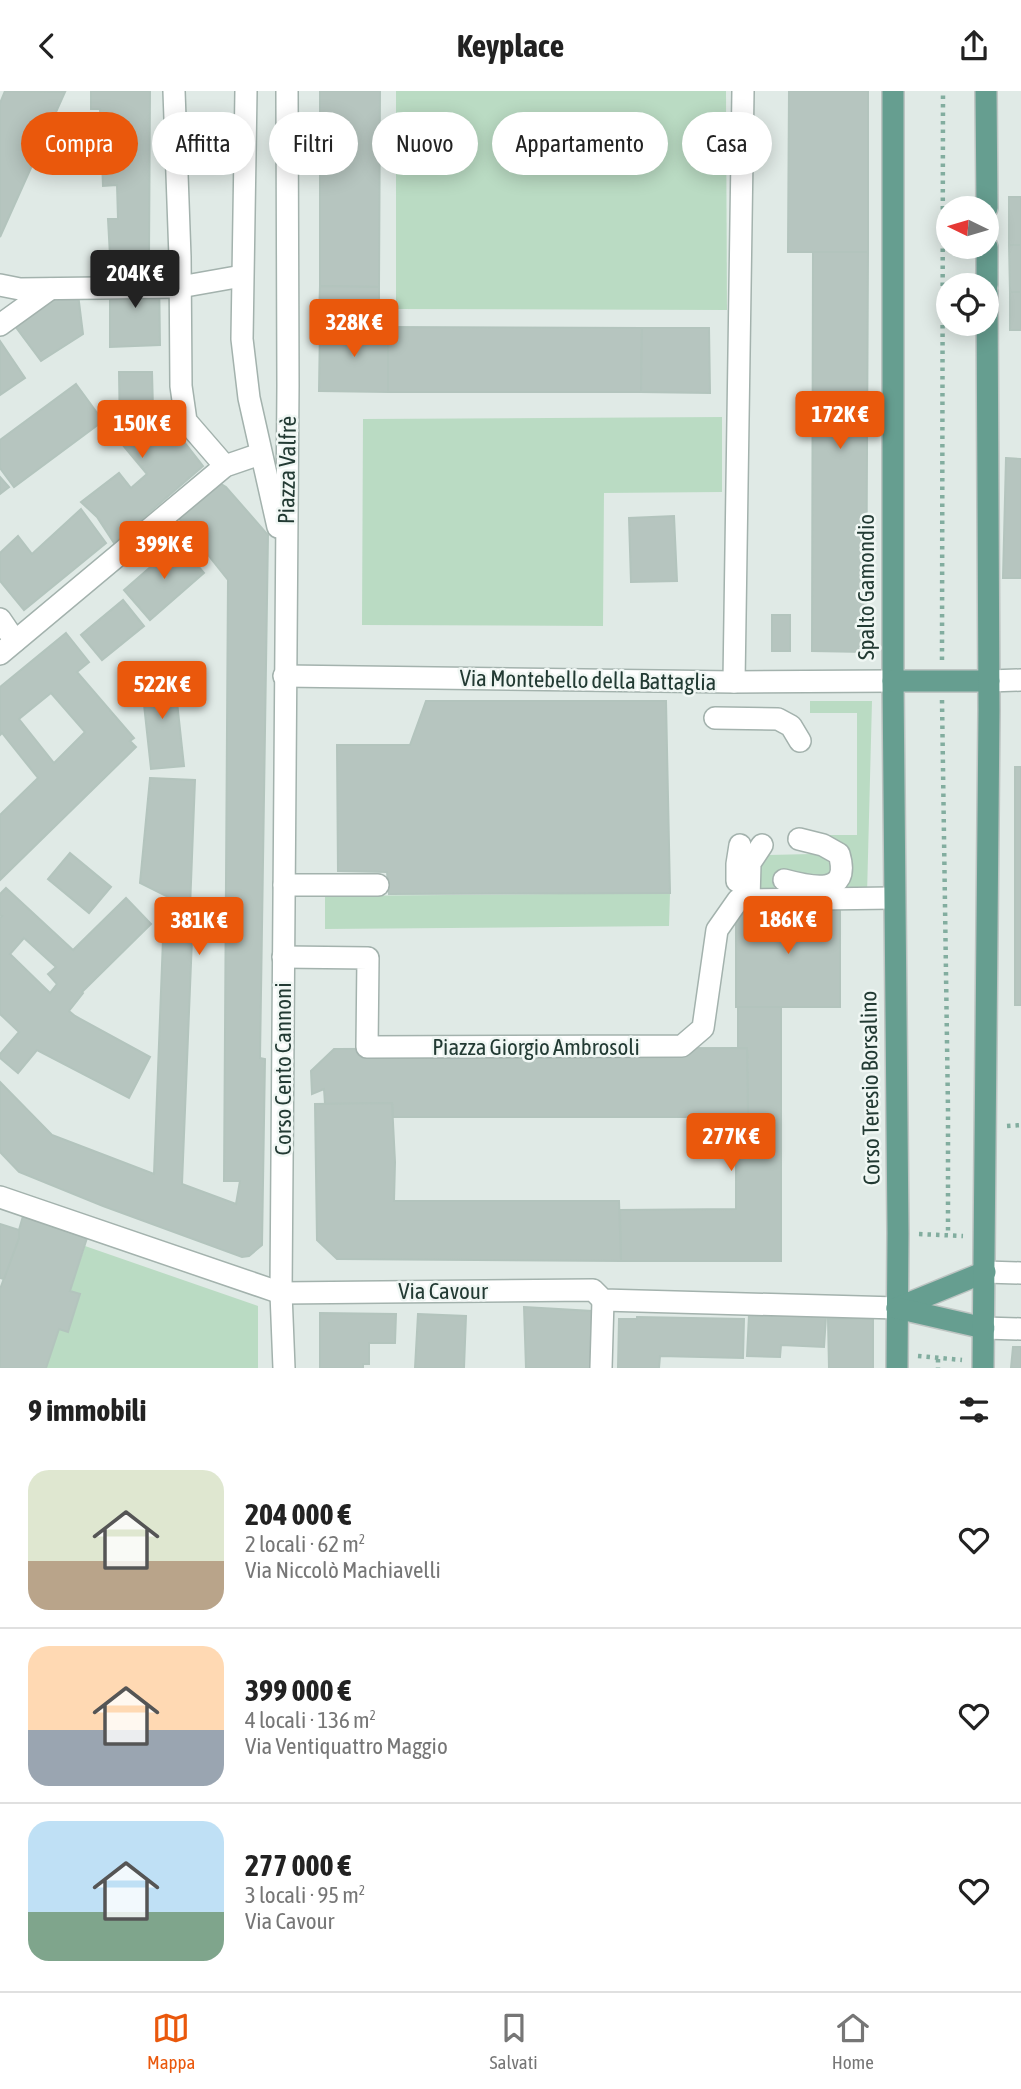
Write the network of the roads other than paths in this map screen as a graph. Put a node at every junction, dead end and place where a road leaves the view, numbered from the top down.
1 (174, 91) edge
2 (246, 91) edge
3 (288, 91) edge
4 (743, 91) edge
5 (894, 91) edge
6 (986, 91) edge
7 (987, 196) edge
8 (242, 276) junction
9 (0, 285) edge
10 (180, 287) junction
11 (50, 289) junction
12 (0, 325) edge
13 (987, 336) edge
14 (260, 454) junction
15 (225, 466) junction
16 (285, 560) junction
17 (0, 619) edge
18 (8, 648) edge
19 (284, 676) junction
20 (1021, 680) edge
21 (892, 681) junction
22 (989, 681) junction
23 (734, 682) junction
24 (715, 718) dead end
25 (800, 741) dead end
26 (799, 839) dead end
27 (740, 845) dead end
28 (762, 845) dead end
29 (784, 880) dead end
30 (284, 885) junction
31 (377, 885) dead end
32 (893, 898) junction
33 (743, 900) junction
34 (284, 957) junction
35 (1, 1197) edge
36 (985, 1272) junction
37 (1021, 1273) edge
38 (281, 1293) junction
39 (603, 1300) junction
40 (897, 1307) junction
41 (984, 1328) junction
42 (1021, 1329) edge
43 (284, 1368) edge
44 (601, 1368) edge
45 (897, 1368) edge
46 (983, 1368) edge

1 - 10 street
2 - 8 street, Piazza Valfrè
3 - 16 street, Piazza Valfrè
4 - 23 street
5 - 21 main road, Spalto Gamondio
6 - 7 main road
8 - 10 street
8 - 14 street, Piazza Valfrè
9 - 11 street
10 - 11 street
10 - 15 street
11 - 12 street
13 - 22 main road
14 - 15 street
14 - 16 street, Piazza Valfrè
15 - 18 street
16 - 19 street, Corso Cento Cannoni
17 - 18 street
19 - 23 street, Via Montebello della Battaglia
19 - 30 street, Corso Cento Cannoni
20 - 22 street
21 - 22 main road, Spalto Gamondio
21 - 23 street, Via Montebello della Battaglia
21 - 32 main road, Corso Teresio Borsalino
22 - 36 main road
24 - 25 street
26 - 29 street
27 - 33 street
28 - 33 street
30 - 31 street
30 - 34 street, Corso Cento Cannoni
32 - 33 street
32 - 40 main road, Corso Teresio Borsalino
33 - 34 street, Piazza Giorgio Ambrosoli
34 - 38 street, Corso Cento Cannoni
35 - 38 street, Via Cavour
36 - 37 street
36 - 40 main road
36 - 41 main road
38 - 39 street, Via Cavour
38 - 43 street, Corso Cento Cannoni
39 - 40 street, Via Cavour
39 - 44 street
40 - 41 main road
40 - 45 main road, Corso Teresio Borsalino
41 - 42 street
41 - 46 main road

